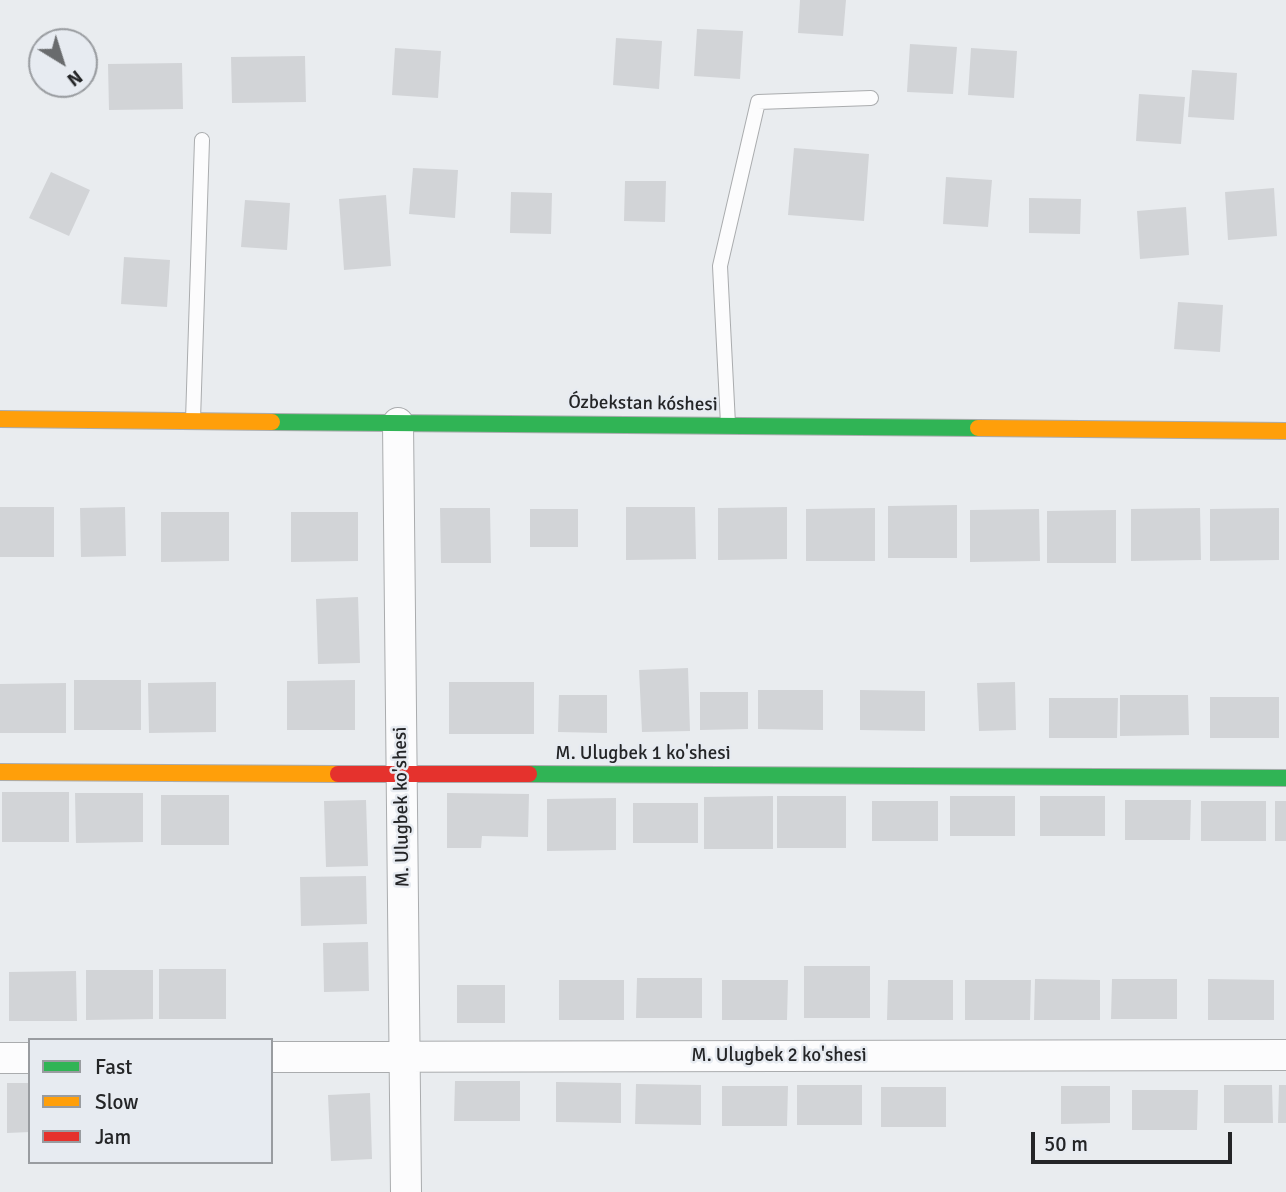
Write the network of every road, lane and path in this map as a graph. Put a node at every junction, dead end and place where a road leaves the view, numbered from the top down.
1 (871, 99) dead end
2 (202, 140) dead end
3 (0, 419) edge
4 (193, 421) junction
5 (398, 423) junction
6 (728, 426) junction
7 (1286, 431) edge
8 (0, 772) edge
9 (402, 774) junction
10 (1286, 778) edge
11 (1286, 1055) edge
12 (273, 1057) edge
13 (405, 1057) junction
14 (0, 1058) edge
15 (28, 1058) edge
16 (406, 1192) edge

1 - 6 lane
2 - 4 lane
3 - 4 street, Ózbekstan kóshesi
4 - 5 street, Ózbekstan kóshesi
5 - 6 street, Ózbekstan kóshesi
5 - 9 street, M. Ulugbek ko'shesi
6 - 7 street, Ózbekstan kóshesi
8 - 9 street, M. Ulugbek 1 ko'shesi
9 - 10 street, M. Ulugbek 1 ko'shesi
9 - 13 street, M. Ulugbek ko'shesi
11 - 13 street, M. Ulugbek 2 ko'shesi
12 - 13 street, M. Ulugbek 2 ko'shesi
13 - 16 street, M. Ulugbek ko'shesi
14 - 15 street

